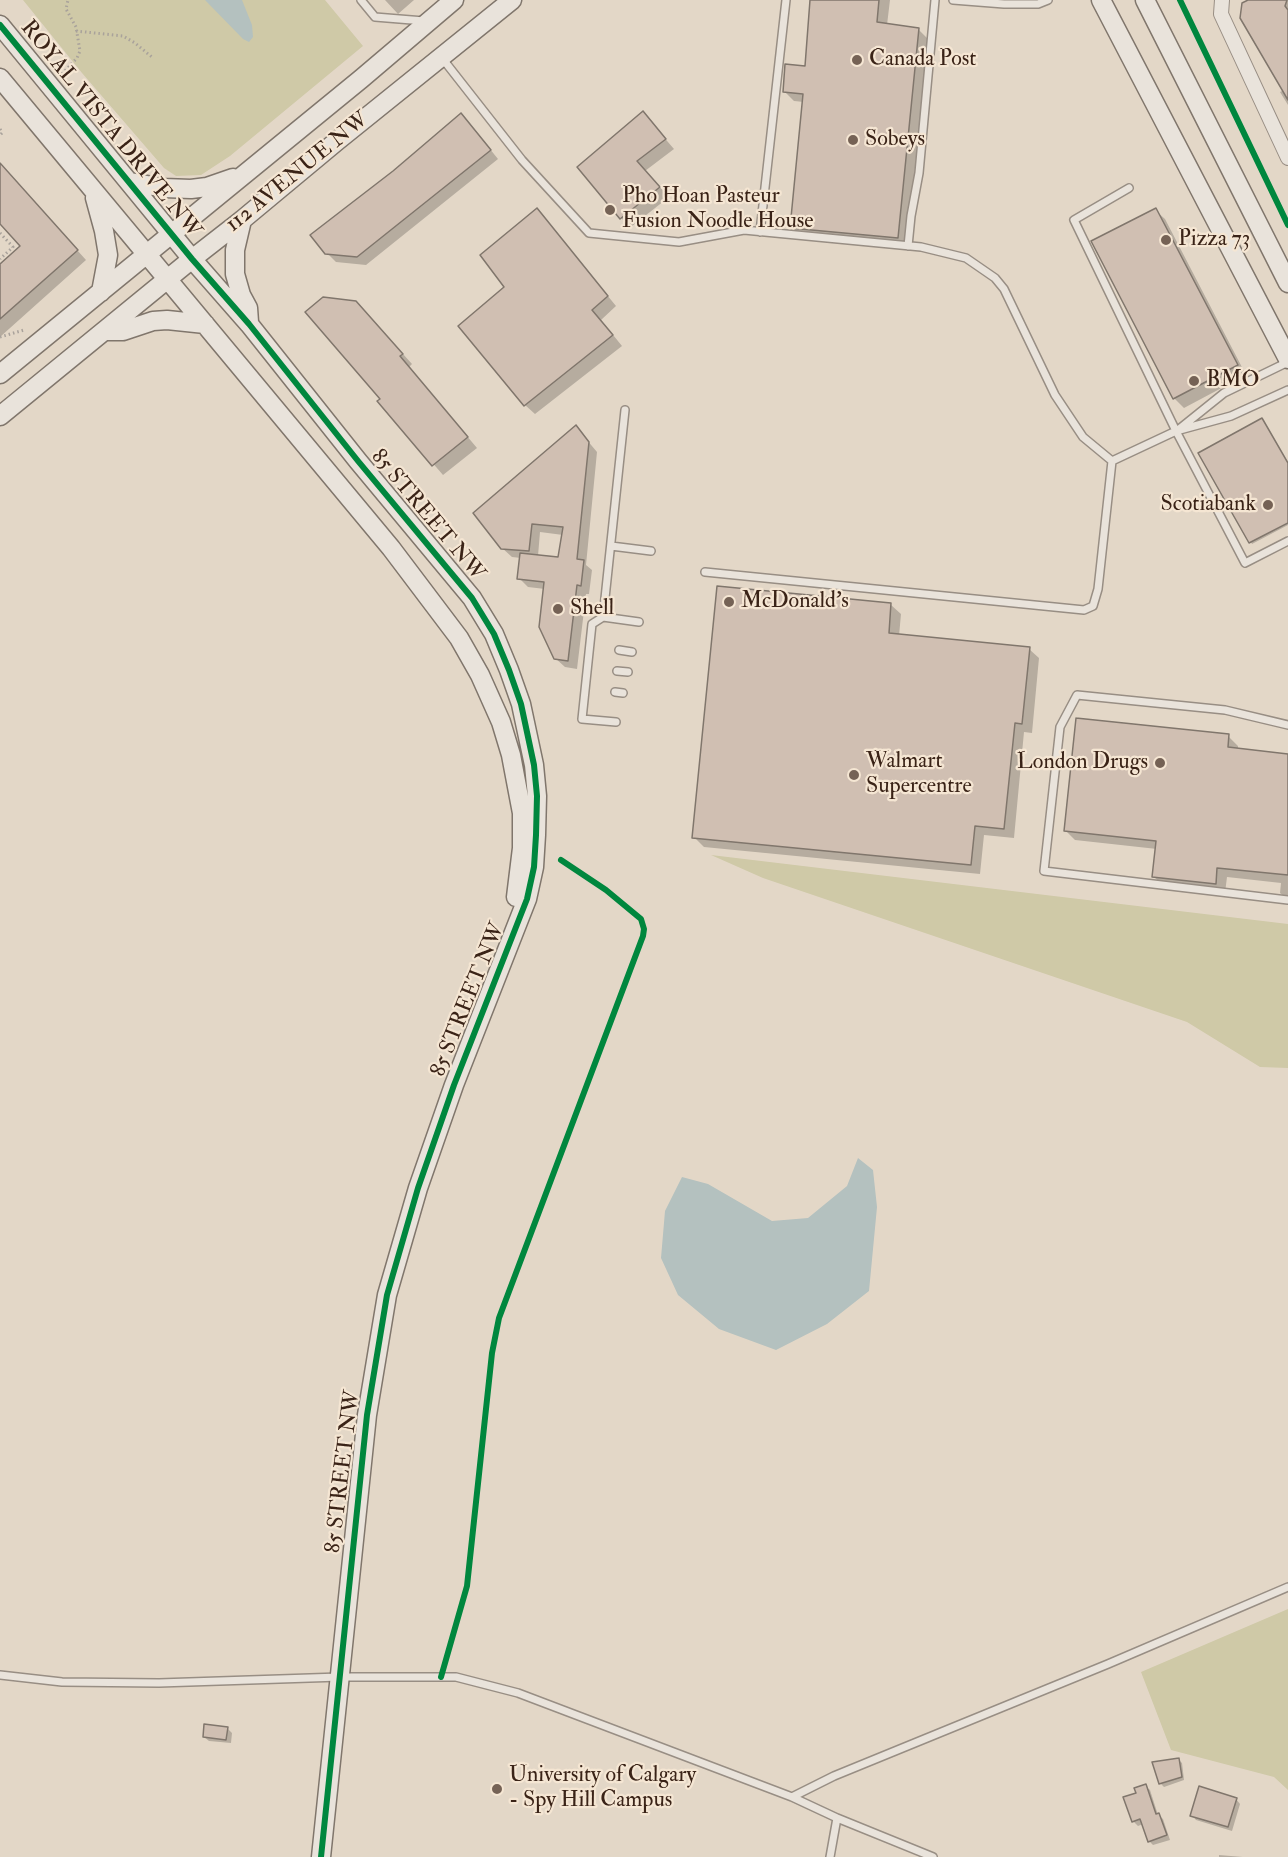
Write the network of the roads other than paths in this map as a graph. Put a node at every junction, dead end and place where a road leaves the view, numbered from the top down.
1 (361, 0) edge
2 (454, 0) edge
3 (513, 0) edge
4 (786, 0) edge
5 (935, 0) edge
6 (953, 0) edge
7 (1048, 0) edge
8 (1101, 0) edge
9 (1146, 0) edge
10 (1222, 0) edge
11 (429, 21) junction
12 (1, 24) edge
13 (441, 57) junction
14 (0, 78) edge
15 (1288, 158) edge
16 (243, 174) junction
17 (130, 182) junction
18 (1129, 188) dead end
19 (93, 190) junction
20 (242, 220) junction
21 (760, 231) junction
22 (171, 233) junction
23 (908, 246) junction
24 (145, 254) junction
25 (192, 258) junction
26 (166, 280) junction
27 (1288, 283) edge
28 (101, 292) junction
29 (205, 324) junction
30 (249, 324) junction
31 (105, 331) junction
32 (1288, 361) edge
33 (0, 374) edge
34 (1288, 390) edge
35 (625, 410) dead end
36 (0, 416) edge
37 (1176, 431) junction
38 (1112, 461) junction
39 (1288, 541) edge
40 (611, 546) junction
41 (651, 551) dead end
42 (705, 572) dead end
43 (603, 617) junction
44 (639, 622) dead end
45 (619, 650) dead end
46 (632, 652) dead end
47 (617, 671) dead end
48 (628, 672) dead end
49 (616, 723) dead end
50 (1288, 725) edge
51 (1288, 900) edge
52 (499, 972) junction
53 (1288, 1587) edge
54 (0, 1675) edge
55 (340, 1677) junction
56 (792, 1797) junction
57 (837, 1818) junction
58 (321, 1857) edge
59 (830, 1857) edge
60 (933, 1857) edge

1 - 11 lane
2 - 11 street, 112 AVENUE NW
3 - 13 street, 112 AVENUE NW
4 - 21 lane
5 - 23 lane
6 - 7 lane
8 - 32 street
9 - 27 street
10 - 15 street
11 - 16 street, 112 AVENUE NW
12 - 17 street, ROYAL VISTA DRIVE NW
13 - 20 street, 112 AVENUE NW
13 - 21 lane
14 - 19 street
16 - 17 street
16 - 22 street, 112 AVENUE NW
17 - 22 street, ROYAL VISTA DRIVE NW
18 - 37 lane
19 - 24 street
19 - 28 street
20 - 25 street, 112 AVENUE NW
20 - 30 street
21 - 23 lane
22 - 24 street, 112 AVENUE NW
22 - 25 street, ROYAL VISTA DRIVE NW
23 - 38 lane
24 - 26 street
24 - 28 street, 112 AVENUE NW
25 - 26 street, 112 AVENUE NW
25 - 30 street, 85 STREET NW
26 - 29 street, 85 STREET NW
26 - 31 street, 112 AVENUE NW
28 - 33 street, 112 AVENUE NW
29 - 31 street
29 - 52 street, 85 STREET NW
30 - 52 street, 85 STREET NW
31 - 36 street, 112 AVENUE NW
32 - 37 lane
34 - 37 lane
35 - 40 lane
37 - 38 lane
37 - 39 lane
38 - 42 lane
40 - 41 lane
40 - 43 lane
43 - 44 lane
43 - 49 lane
45 - 46 lane
47 - 48 lane
50 - 51 lane
52 - 55 street, 85 STREET NW
53 - 56 lane
54 - 55 lane
55 - 56 lane
55 - 58 street, 85 STREET NW
56 - 57 lane
57 - 59 lane
57 - 60 lane

